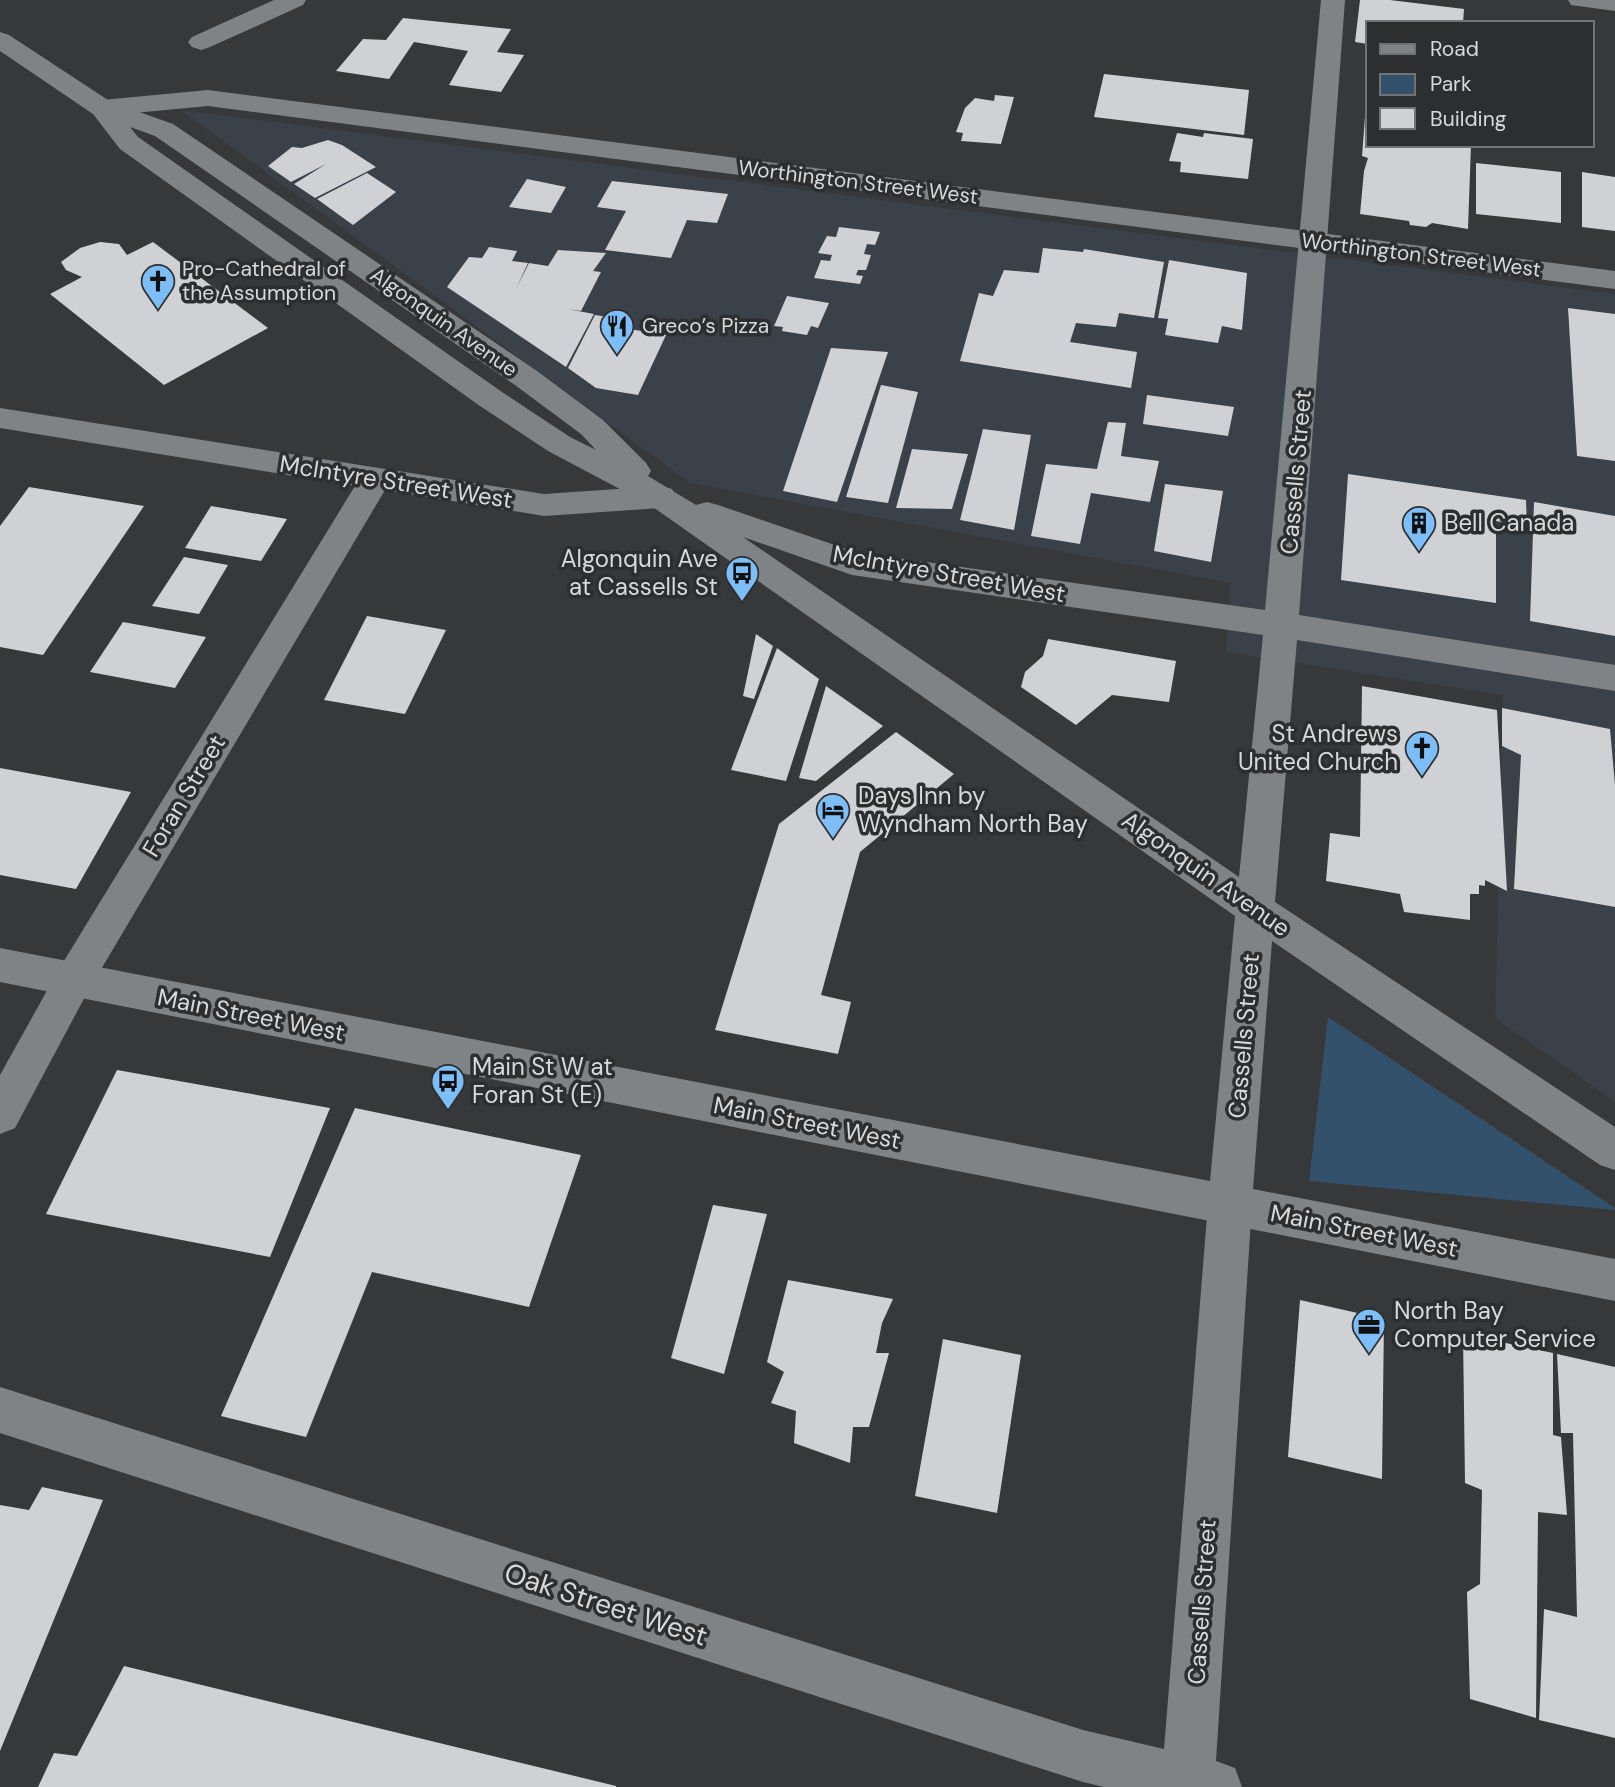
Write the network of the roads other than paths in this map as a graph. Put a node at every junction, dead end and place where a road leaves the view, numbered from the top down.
1 (294, 0) edge
2 (1333, 0) edge
3 (1580, 0) edge
4 (1615, 4) edge
5 (0, 40) edge
6 (201, 43) dead end
7 (102, 108) junction
8 (1315, 241) junction
9 (1615, 280) edge
10 (0, 418) edge
11 (375, 480) junction
12 (661, 497) junction
13 (1283, 625) junction
14 (1615, 678) edge
15 (1254, 908) junction
16 (0, 965) edge
17 (73, 981) junction
18 (0, 1115) edge
19 (1615, 1151) edge
20 (1230, 1204) junction
21 (1615, 1280) edge
22 (0, 1410) edge
23 (1202, 1784) edge

1 - 6 main road
2 - 8 main road, Cassells Street
3 - 4 main road
5 - 7 main road, Algonquin Avenue
7 - 8 main road, Worthington Street West
7 - 12 main road, Algonquin Avenue
8 - 9 main road, Worthington Street West
8 - 13 main road, Cassells Street
10 - 11 main road, McIntyre Street West
11 - 12 main road, McIntyre Street West
11 - 17 main road, Foran Street
12 - 13 main road, McIntyre Street West
12 - 15 main road, Algonquin Avenue
13 - 14 main road, McIntyre Street West
13 - 15 main road, Cassells Street
15 - 19 main road, Algonquin Avenue
15 - 20 main road, Cassells Street
16 - 17 main road, Main Street West
17 - 18 main road, Foran Street
17 - 20 main road, Main Street West
20 - 21 main road, Main Street West
20 - 23 main road, Cassells Street
22 - 23 main road, Oak Street West

